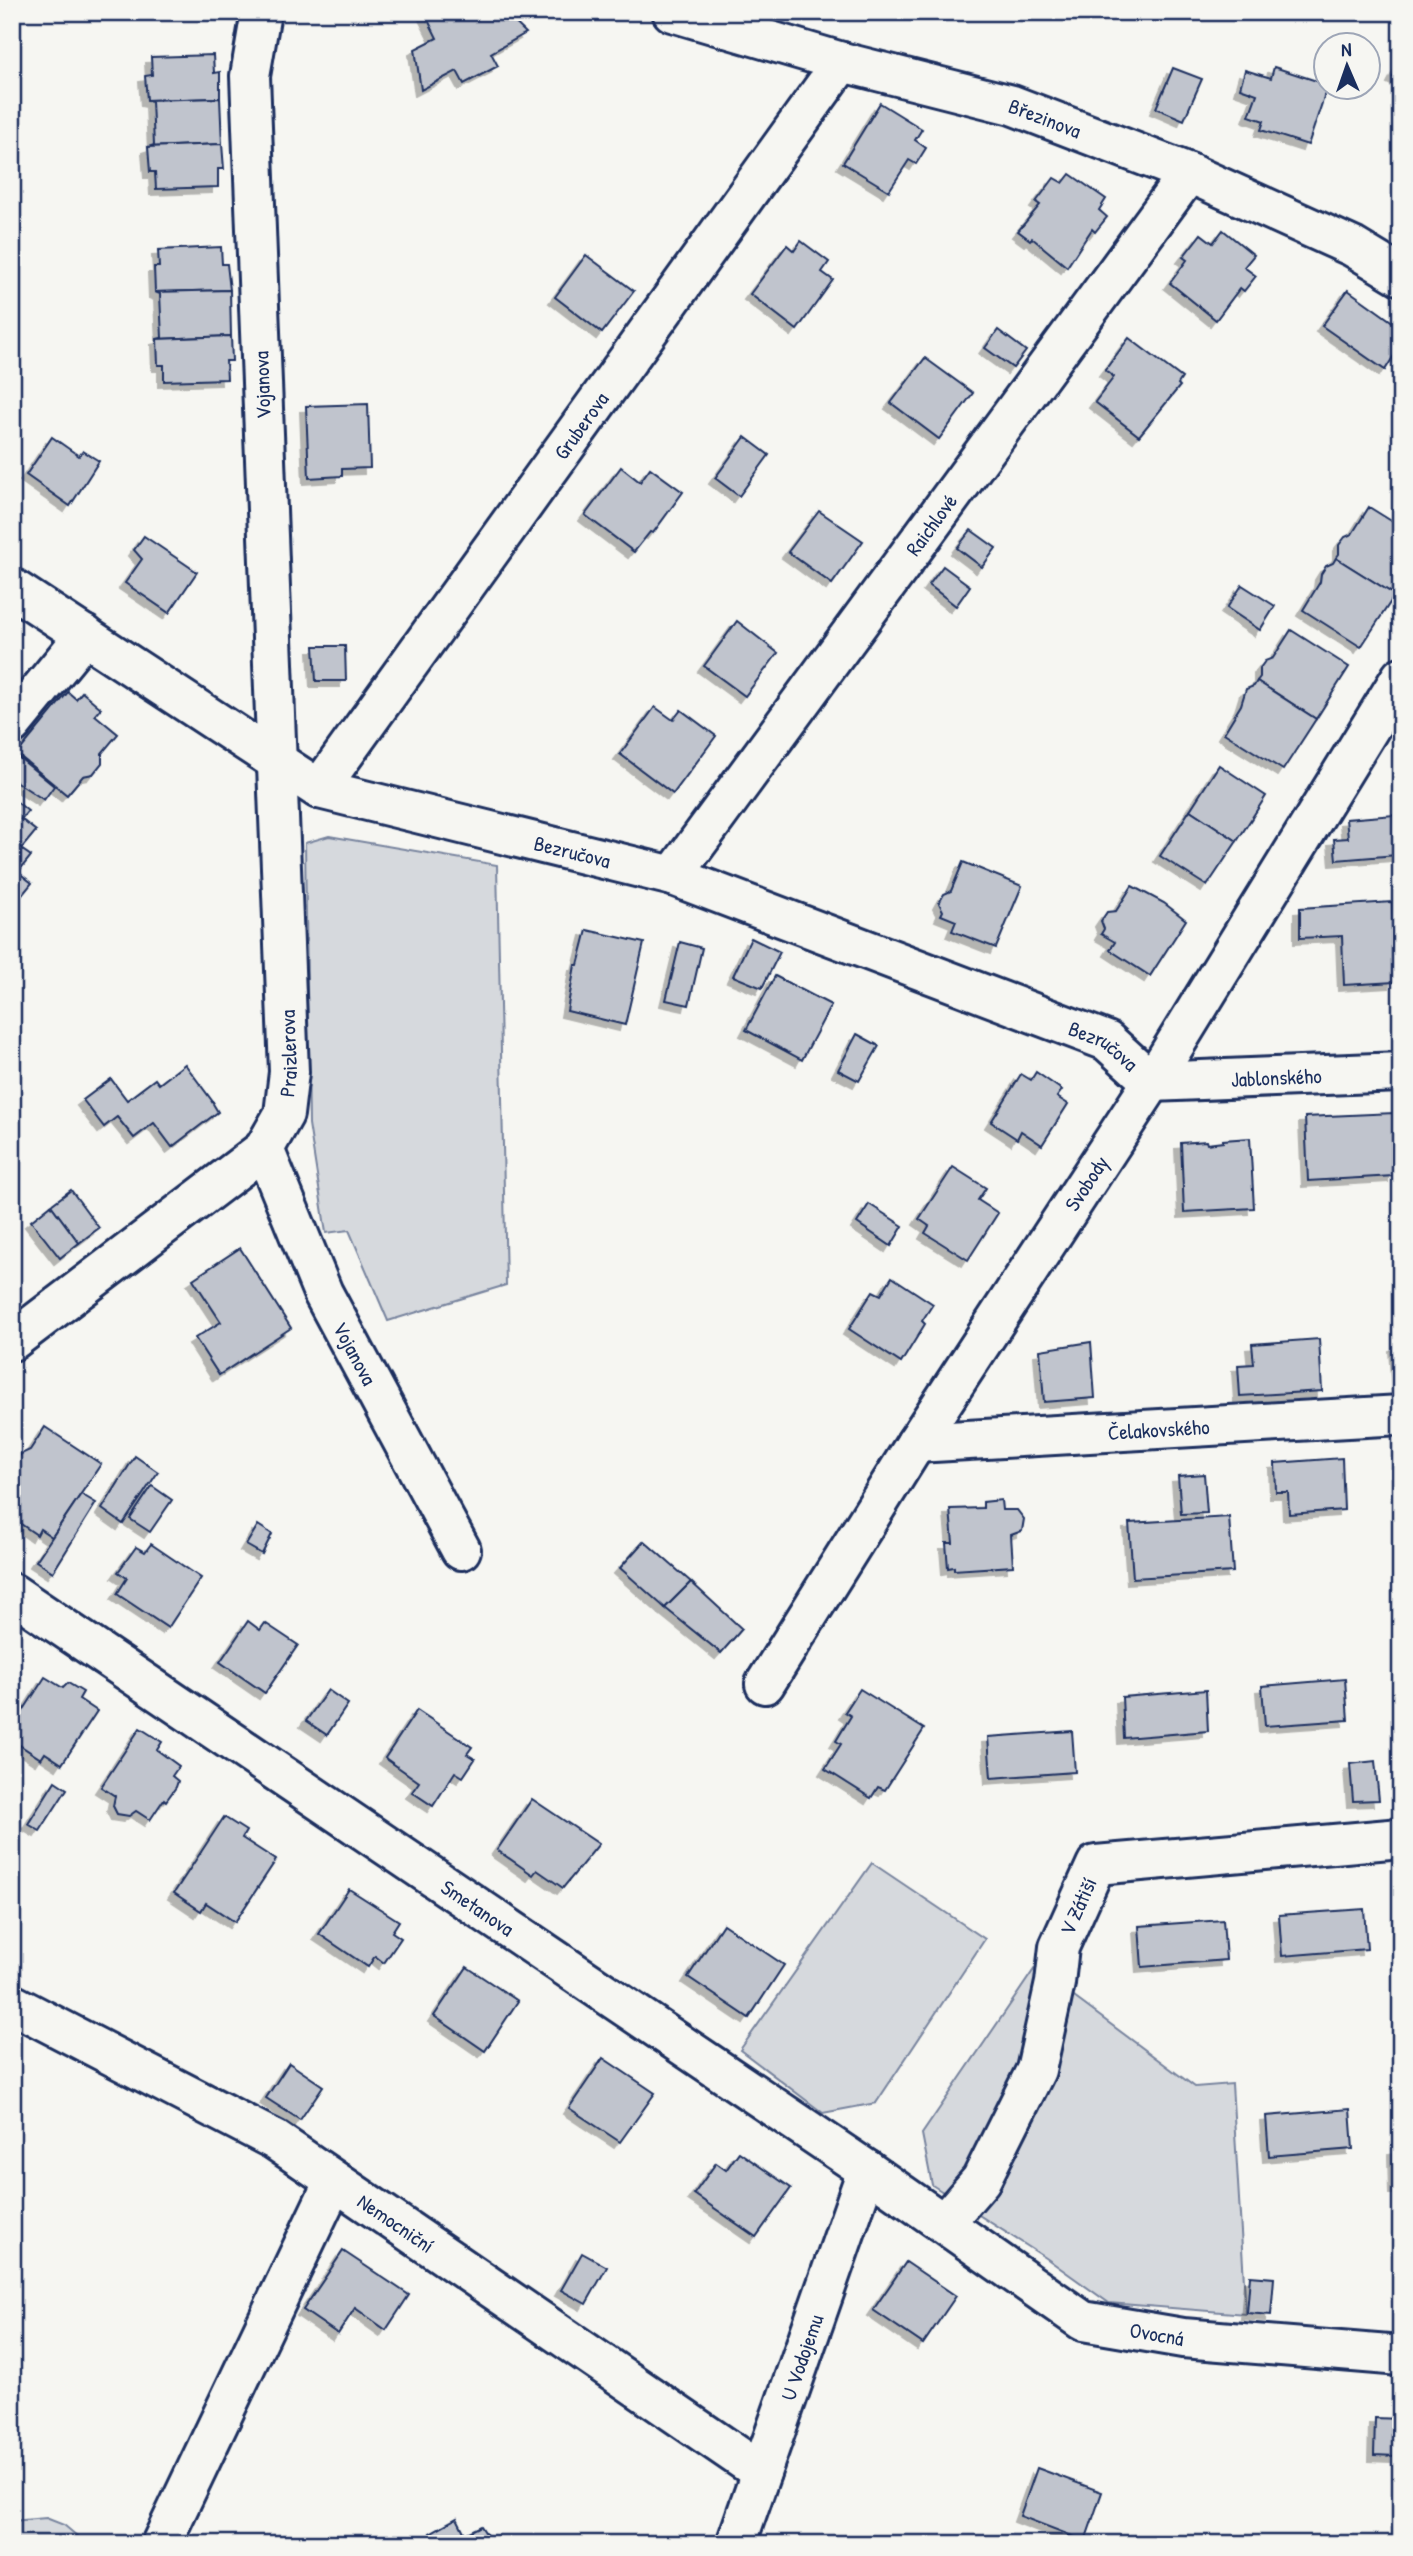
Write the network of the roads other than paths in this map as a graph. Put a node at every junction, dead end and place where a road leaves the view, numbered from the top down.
1 (261, 12) edge
2 (672, 12) edge
3 (842, 61) junction
4 (1189, 173) junction
5 (1401, 276) edge
6 (12, 588) edge
7 (85, 635) junction
8 (1401, 677) edge
9 (12, 724) edge
10 (276, 760) junction
11 (319, 789) junction
12 (673, 876) junction
13 (1401, 1072) edge
14 (1152, 1082) junction
15 (264, 1149) junction
16 (12, 1342) edge
17 (1401, 1415) edge
18 (916, 1443) junction
19 (461, 1549) dead end
20 (12, 1593) edge
21 (765, 1684) dead end
22 (1401, 1838) edge
23 (12, 2004) edge
24 (867, 2170) junction
25 (334, 2181) junction
26 (944, 2223) junction
27 (1401, 2356) edge
28 (761, 2472) junction
29 (160, 2544) edge
30 (736, 2544) edge

1 - 10 street, Vojanova
2 - 3 street, Březinova
3 - 4 street, Březinova
3 - 11 street, Gruberova
4 - 5 street, Březinova
4 - 12 street, Raichlové
6 - 7 street, Bezručova
7 - 9 street
7 - 10 street, Bezručova
8 - 14 street, Svobody
10 - 11 street, Bezručova
10 - 15 street, Praizlerova
11 - 12 street, Bezručova
12 - 14 street, Bezručova
13 - 14 street, Jablonského
14 - 18 street, Svobody
15 - 16 street, Praizlerova
15 - 19 street, Vojanova
17 - 18 street, Čelakovského
18 - 21 street, Svobody
20 - 24 street, Smetanova
22 - 26 street, V Zátiší
23 - 25 street, Nemocniční
24 - 26 street, Smetanova
24 - 28 street, U Vodojemu
25 - 28 street, Nemocniční
25 - 29 street
26 - 27 street, Ovocná
28 - 30 street, U Vodojemu

